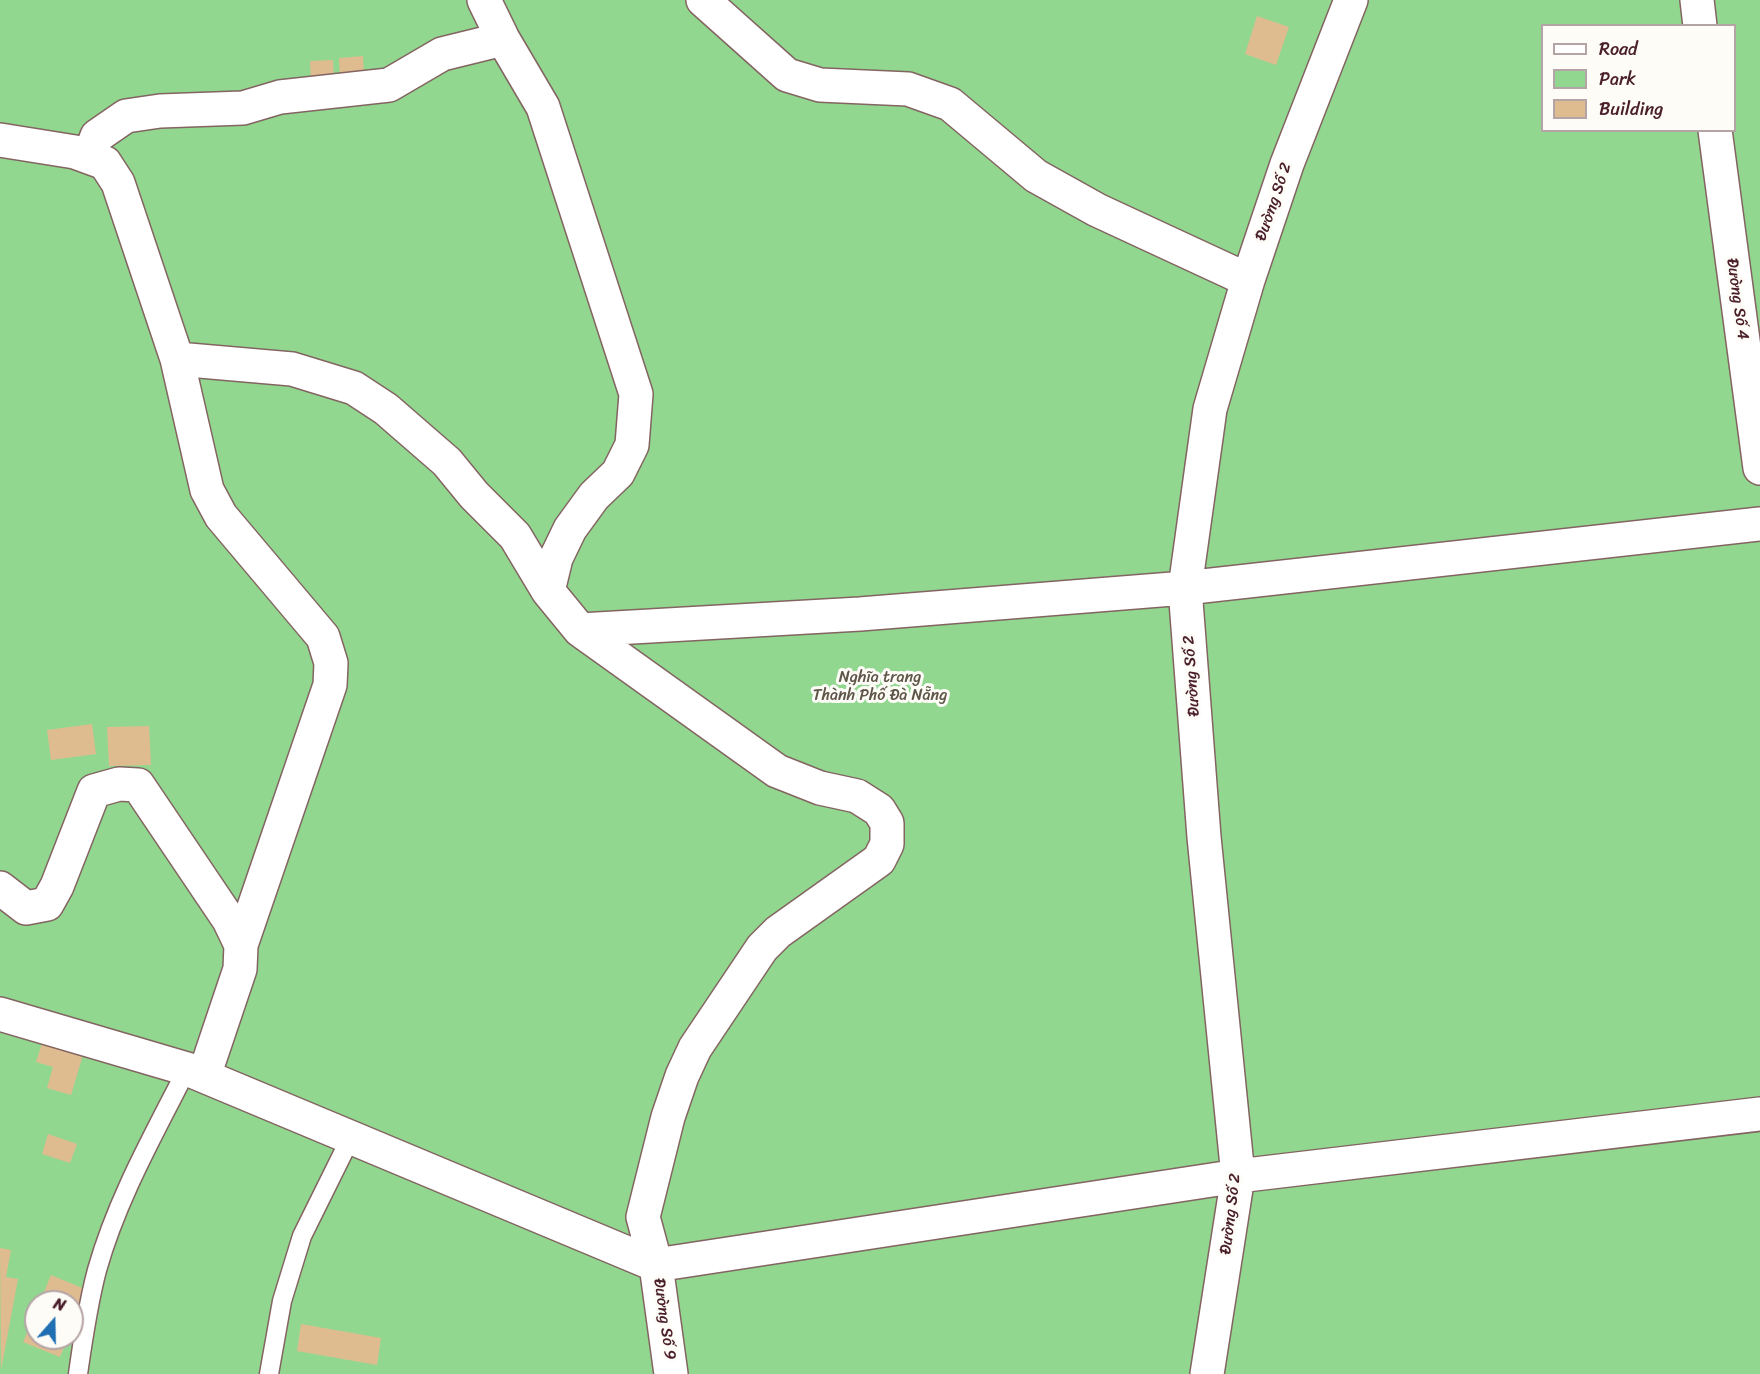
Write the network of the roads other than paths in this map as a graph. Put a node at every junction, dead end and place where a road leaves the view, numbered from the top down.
1 (484, 0) edge
2 (703, 0) edge
3 (1352, 0) edge
4 (1697, 0) edge
5 (1700, 24) edge
6 (502, 39) junction
7 (1714, 132) edge
8 (0, 140) edge
9 (89, 157) junction
10 (1248, 280) junction
11 (177, 358) junction
12 (1760, 468) edge
13 (1760, 524) edge
14 (1185, 588) junction
15 (548, 591) junction
16 (580, 630) junction
17 (0, 888) edge
18 (241, 945) junction
19 (0, 1014) edge
20 (196, 1072) junction
21 (1760, 1114) edge
22 (351, 1137) junction
23 (1238, 1176) junction
24 (656, 1264) junction
25 (78, 1374) edge
26 (269, 1374) edge
27 (671, 1374) edge
28 (1207, 1374) edge

1 - 6 street
2 - 10 street
3 - 10 street, Đường Số 2
4 - 5 street
6 - 9 street
6 - 15 street
7 - 12 street, Đường Số 4
8 - 9 street
9 - 11 street
10 - 14 street, Đường Số 2
11 - 15 street
11 - 18 street
13 - 14 street
14 - 16 street
14 - 23 street, Đường Số 2
15 - 16 street
16 - 24 street, Đường Số 9
17 - 18 street
18 - 20 street
19 - 20 street
20 - 22 street
20 - 25 lane
21 - 23 street
22 - 24 street
22 - 26 lane
23 - 24 street
23 - 28 street, Đường Số 2
24 - 27 street, Đường Số 9

